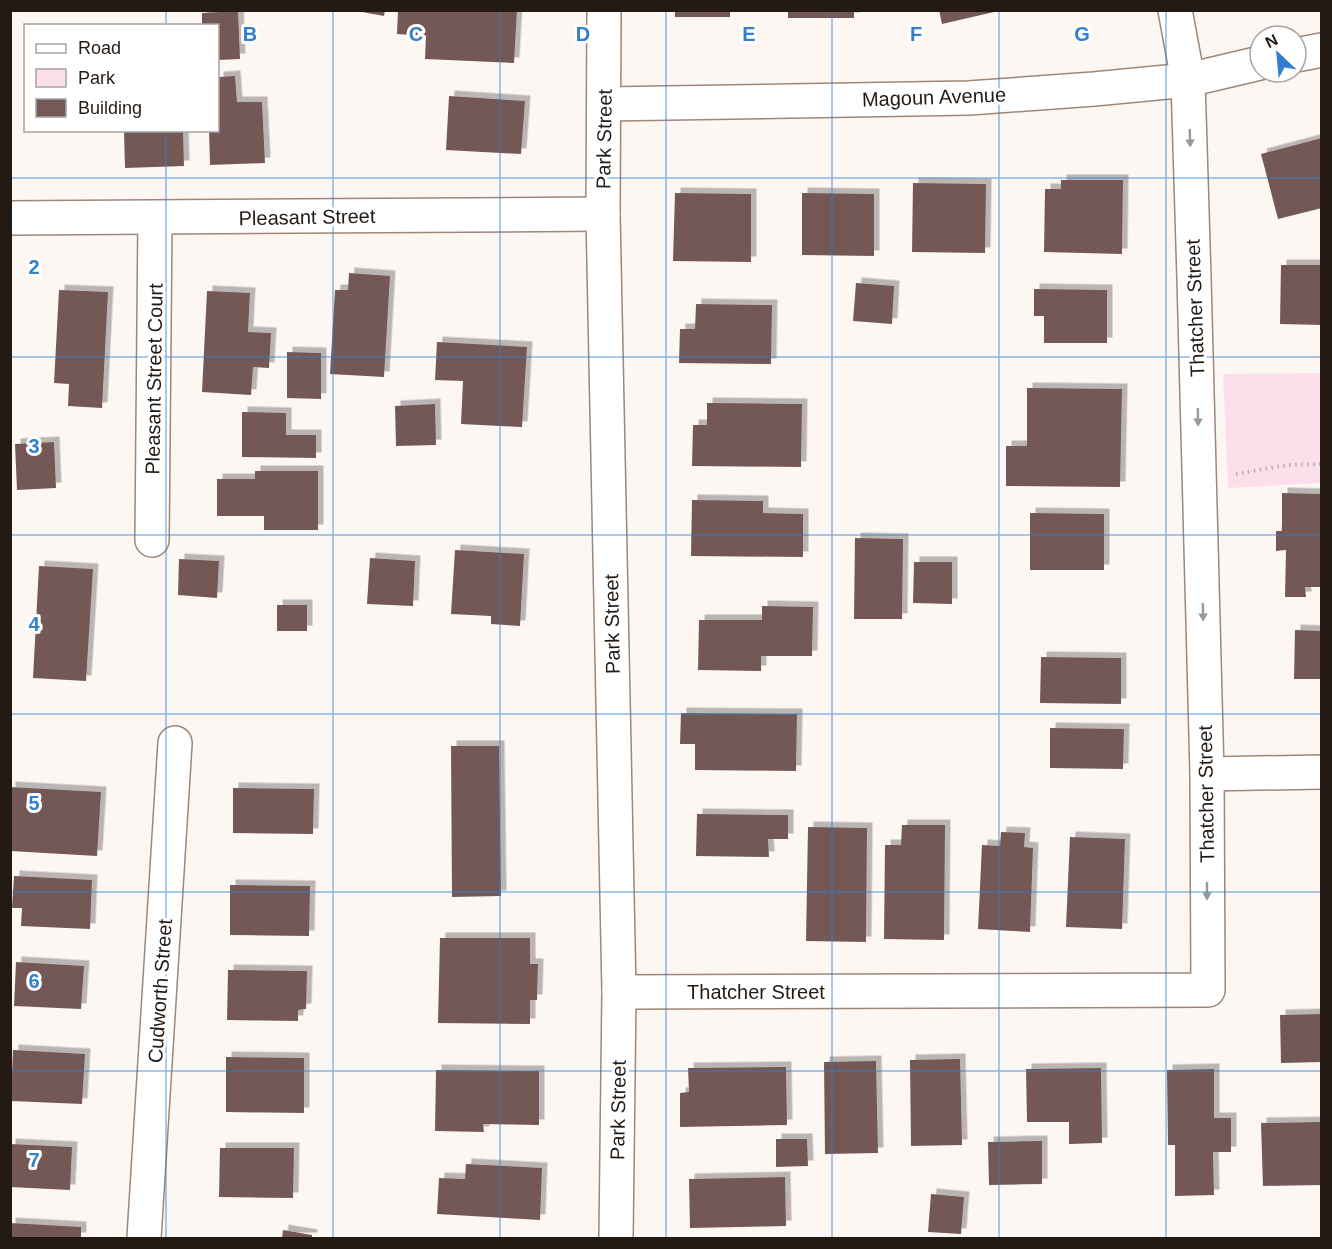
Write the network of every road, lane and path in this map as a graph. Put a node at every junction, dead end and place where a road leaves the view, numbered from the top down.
1 (604, 10) edge
2 (1175, 10) edge
3 (1248, 66) edge
4 (1188, 80) junction
5 (605, 104) junction
6 (603, 214) junction
7 (10, 218) edge
8 (155, 218) junction
9 (1322, 464) edge
10 (1236, 474) dead end
11 (152, 540) dead end
12 (175, 743) dead end
13 (1322, 772) edge
14 (1207, 774) junction
15 (619, 992) junction
16 (144, 1239) edge
17 (616, 1239) edge

1 - 5 street, Park Street
2 - 4 street, Thatcher Street
3 - 4 street, Magoun Avenue
4 - 5 street, Magoun Avenue
4 -> 14 street, Thatcher Street
5 - 6 street, Park Street
6 - 8 street, Pleasant Street
6 - 15 street, Park Street
7 - 8 street, Pleasant Street
8 - 11 street, Pleasant Street Court
9 - 10 path
12 - 16 street, Cudworth Street
13 - 14 street
14 -> 15 street, Thatcher Street
15 - 17 street, Park Street

